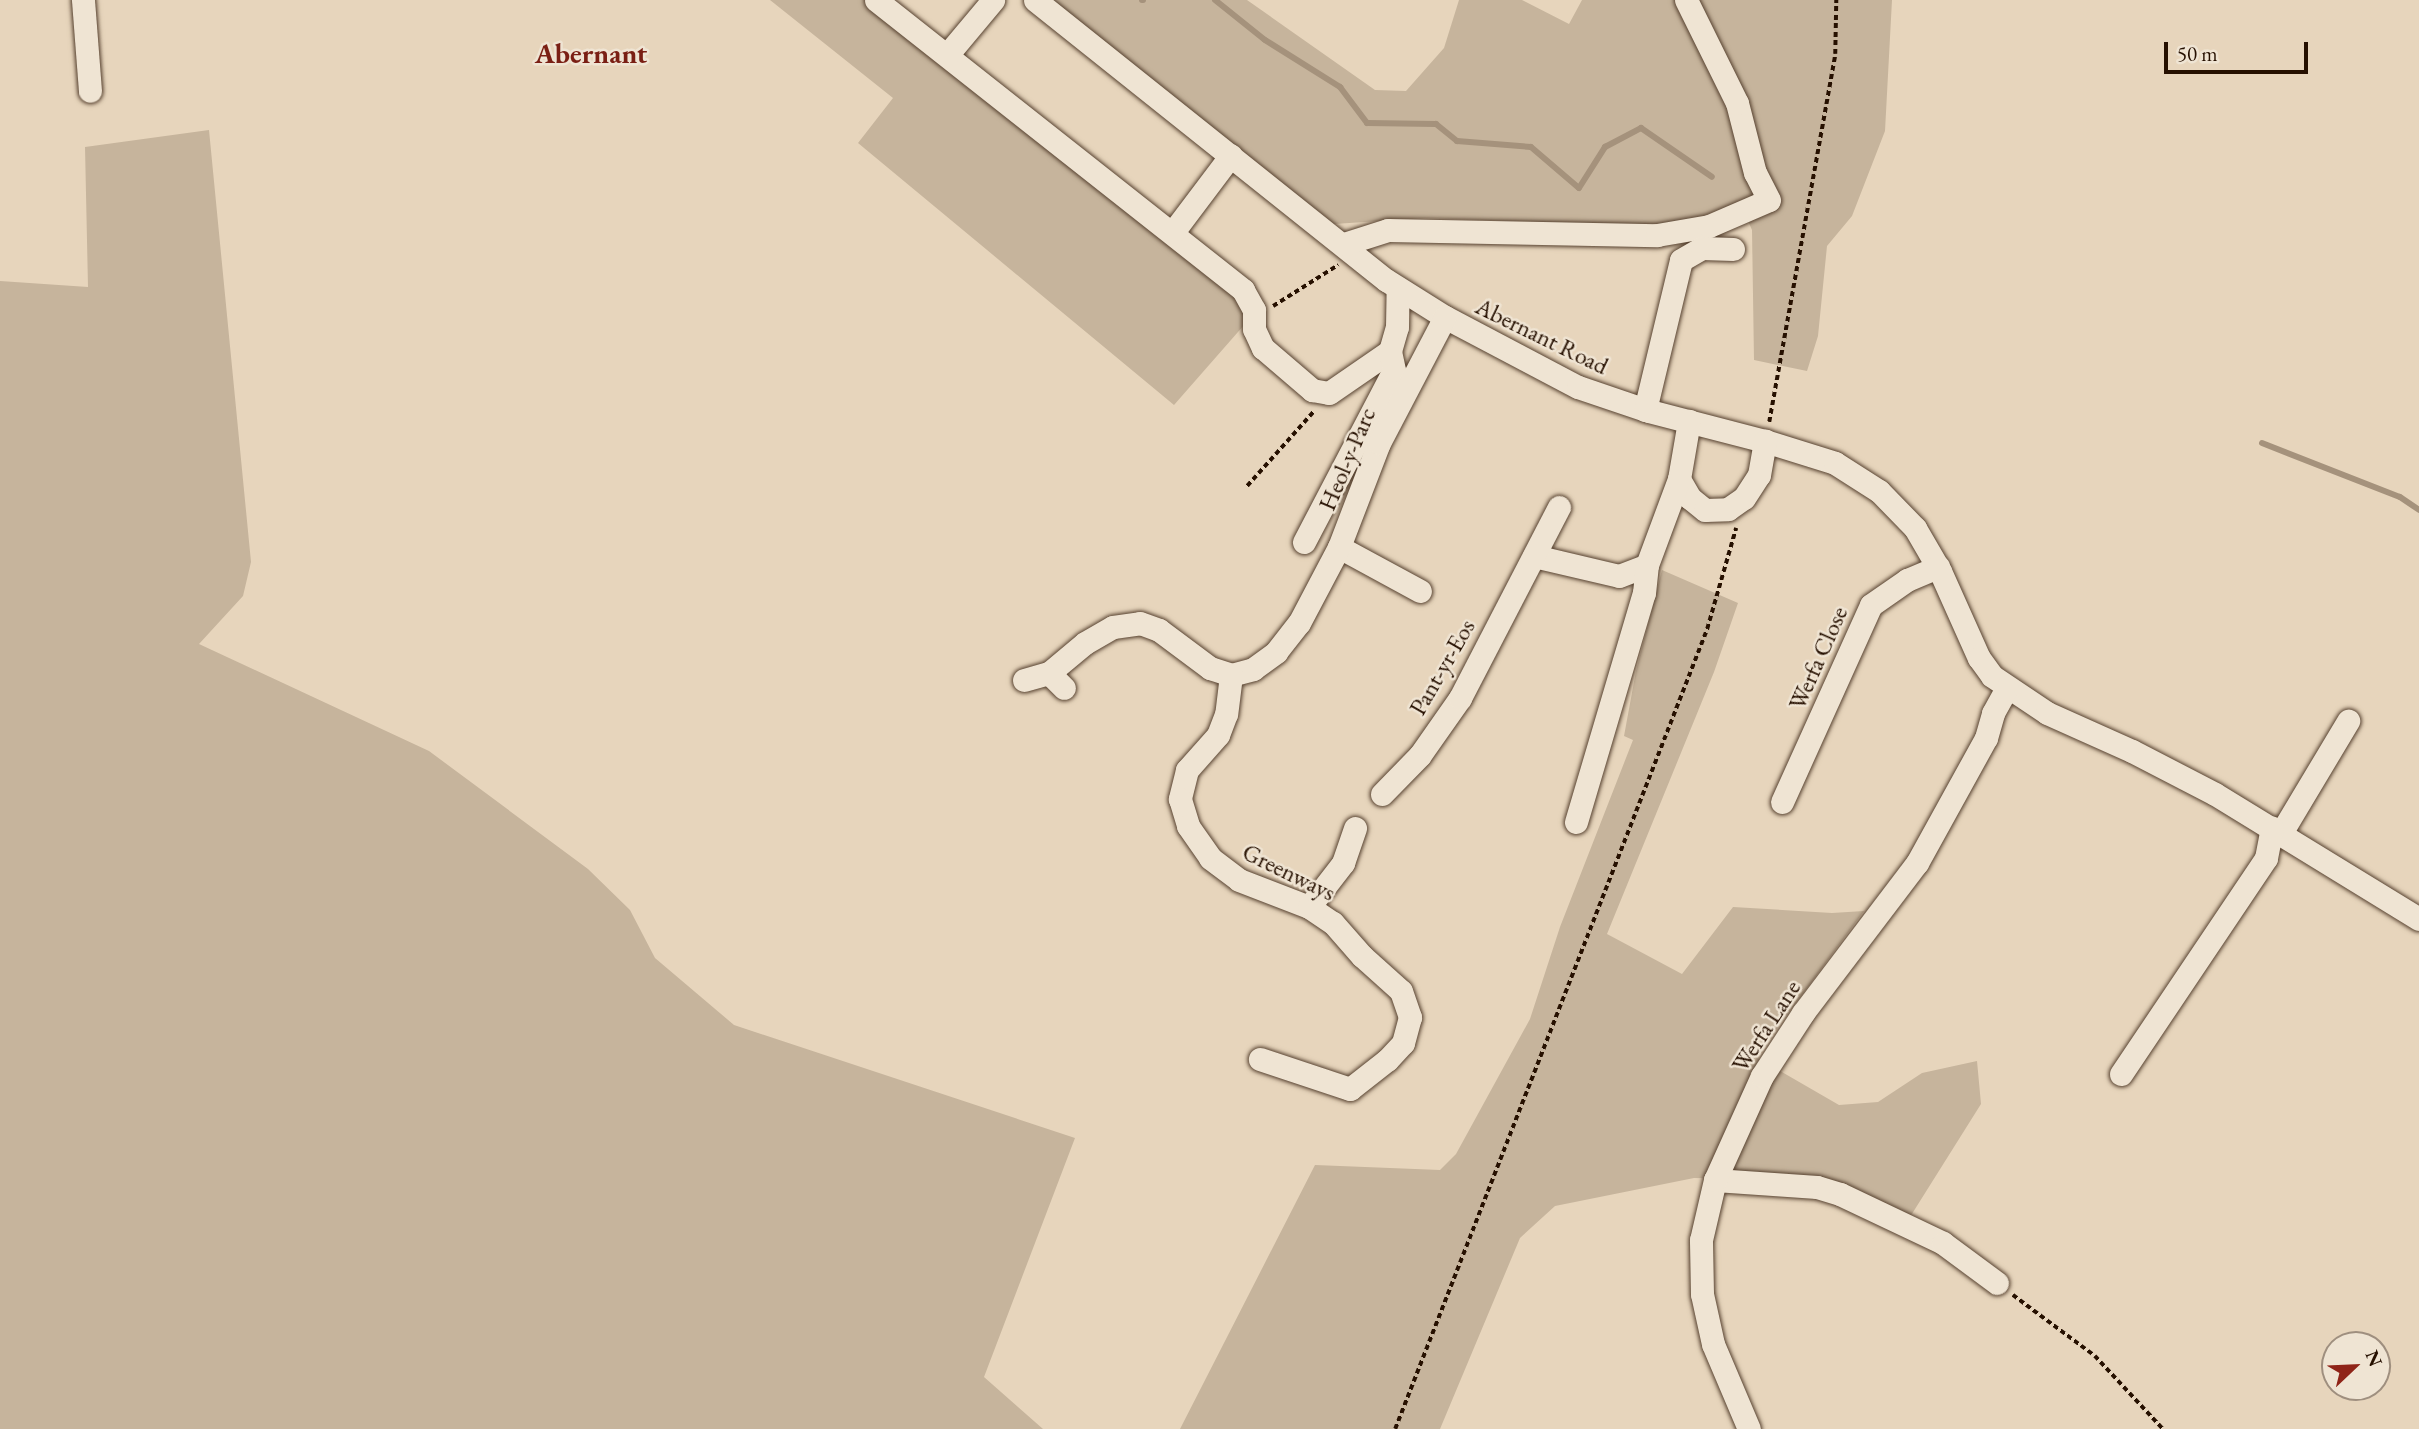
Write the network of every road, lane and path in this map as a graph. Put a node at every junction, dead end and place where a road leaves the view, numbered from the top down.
1 (83, 0) edge
2 (876, 0) edge
3 (993, 0) edge
4 (1035, 0) edge
5 (1686, 0) edge
6 (1836, 0) edge
7 (947, 55) junction
8 (90, 91) dead end
9 (1231, 155) junction
10 (1173, 232) junction
11 (1343, 244) junction
12 (1733, 250) dead end
13 (1398, 288) junction
14 (1254, 310) junction
15 (1445, 317) junction
16 (1391, 351) junction
17 (1329, 393) junction
18 (1645, 410) junction
19 (1689, 421) junction
20 (1765, 441) junction
21 (1679, 479) junction
22 (1247, 486) dead end
23 (1744, 498) junction
24 (1559, 508) dead end
25 (1304, 542) dead end
26 (1339, 547) junction
27 (1534, 556) junction
28 (1647, 565) junction
29 (1938, 567) junction
30 (1420, 591) dead end
31 (1231, 675) junction
32 (1024, 680) dead end
33 (2007, 688) junction
34 (2348, 721) dead end
35 (1382, 794) dead end
36 (1782, 802) dead end
37 (1576, 822) dead end
38 (1354, 828) dead end
39 (2276, 830) junction
40 (1309, 907) junction
41 (2419, 919) edge
42 (1260, 1059) dead end
43 (2122, 1074) dead end
44 (1715, 1181) junction
45 (1997, 1283) joint
46 (1395, 1429) edge
47 (1749, 1429) edge
48 (2163, 1429) edge

1 - 8 street
2 - 7 street
3 - 7 street
4 - 9 street, Abernant Road
5 - 11 street
6 - 20 path
7 - 10 street
9 - 10 street
9 - 11 street, Abernant Road
10 - 14 street
11 - 13 street, Abernant Road
11 - 14 path
12 - 18 street
13 - 15 street, Abernant Road
13 - 16 street
14 - 17 street
15 - 18 street, Abernant Road
15 - 26 street, Heol-y-Parc
16 - 17 street
16 - 25 street
17 - 22 path
18 - 19 street, Abernant Road
19 - 20 street, Abernant Road
19 - 21 street
20 - 23 street
20 - 29 street, Abernant Road
21 - 23 street
21 - 28 street
23 - 46 path
24 - 27 street, Pant-yr-Eos
26 - 30 street
26 - 31 street, Heol-y-Parc
27 - 28 street
27 - 35 street, Pant-yr-Eos
28 - 37 street
29 - 33 street, Abernant Road
29 - 36 street, Werfa Close
31 - 32 street
31 - 40 street, Greenways
33 - 39 street, Abernant Road
33 - 44 street, Werfa Lane
34 - 39 street
38 - 40 street
39 - 41 street, Abernant Road
39 - 43 street
40 - 42 street, Greenways
44 - 45 street
44 - 47 street, Werfa Lane
45 - 48 path

